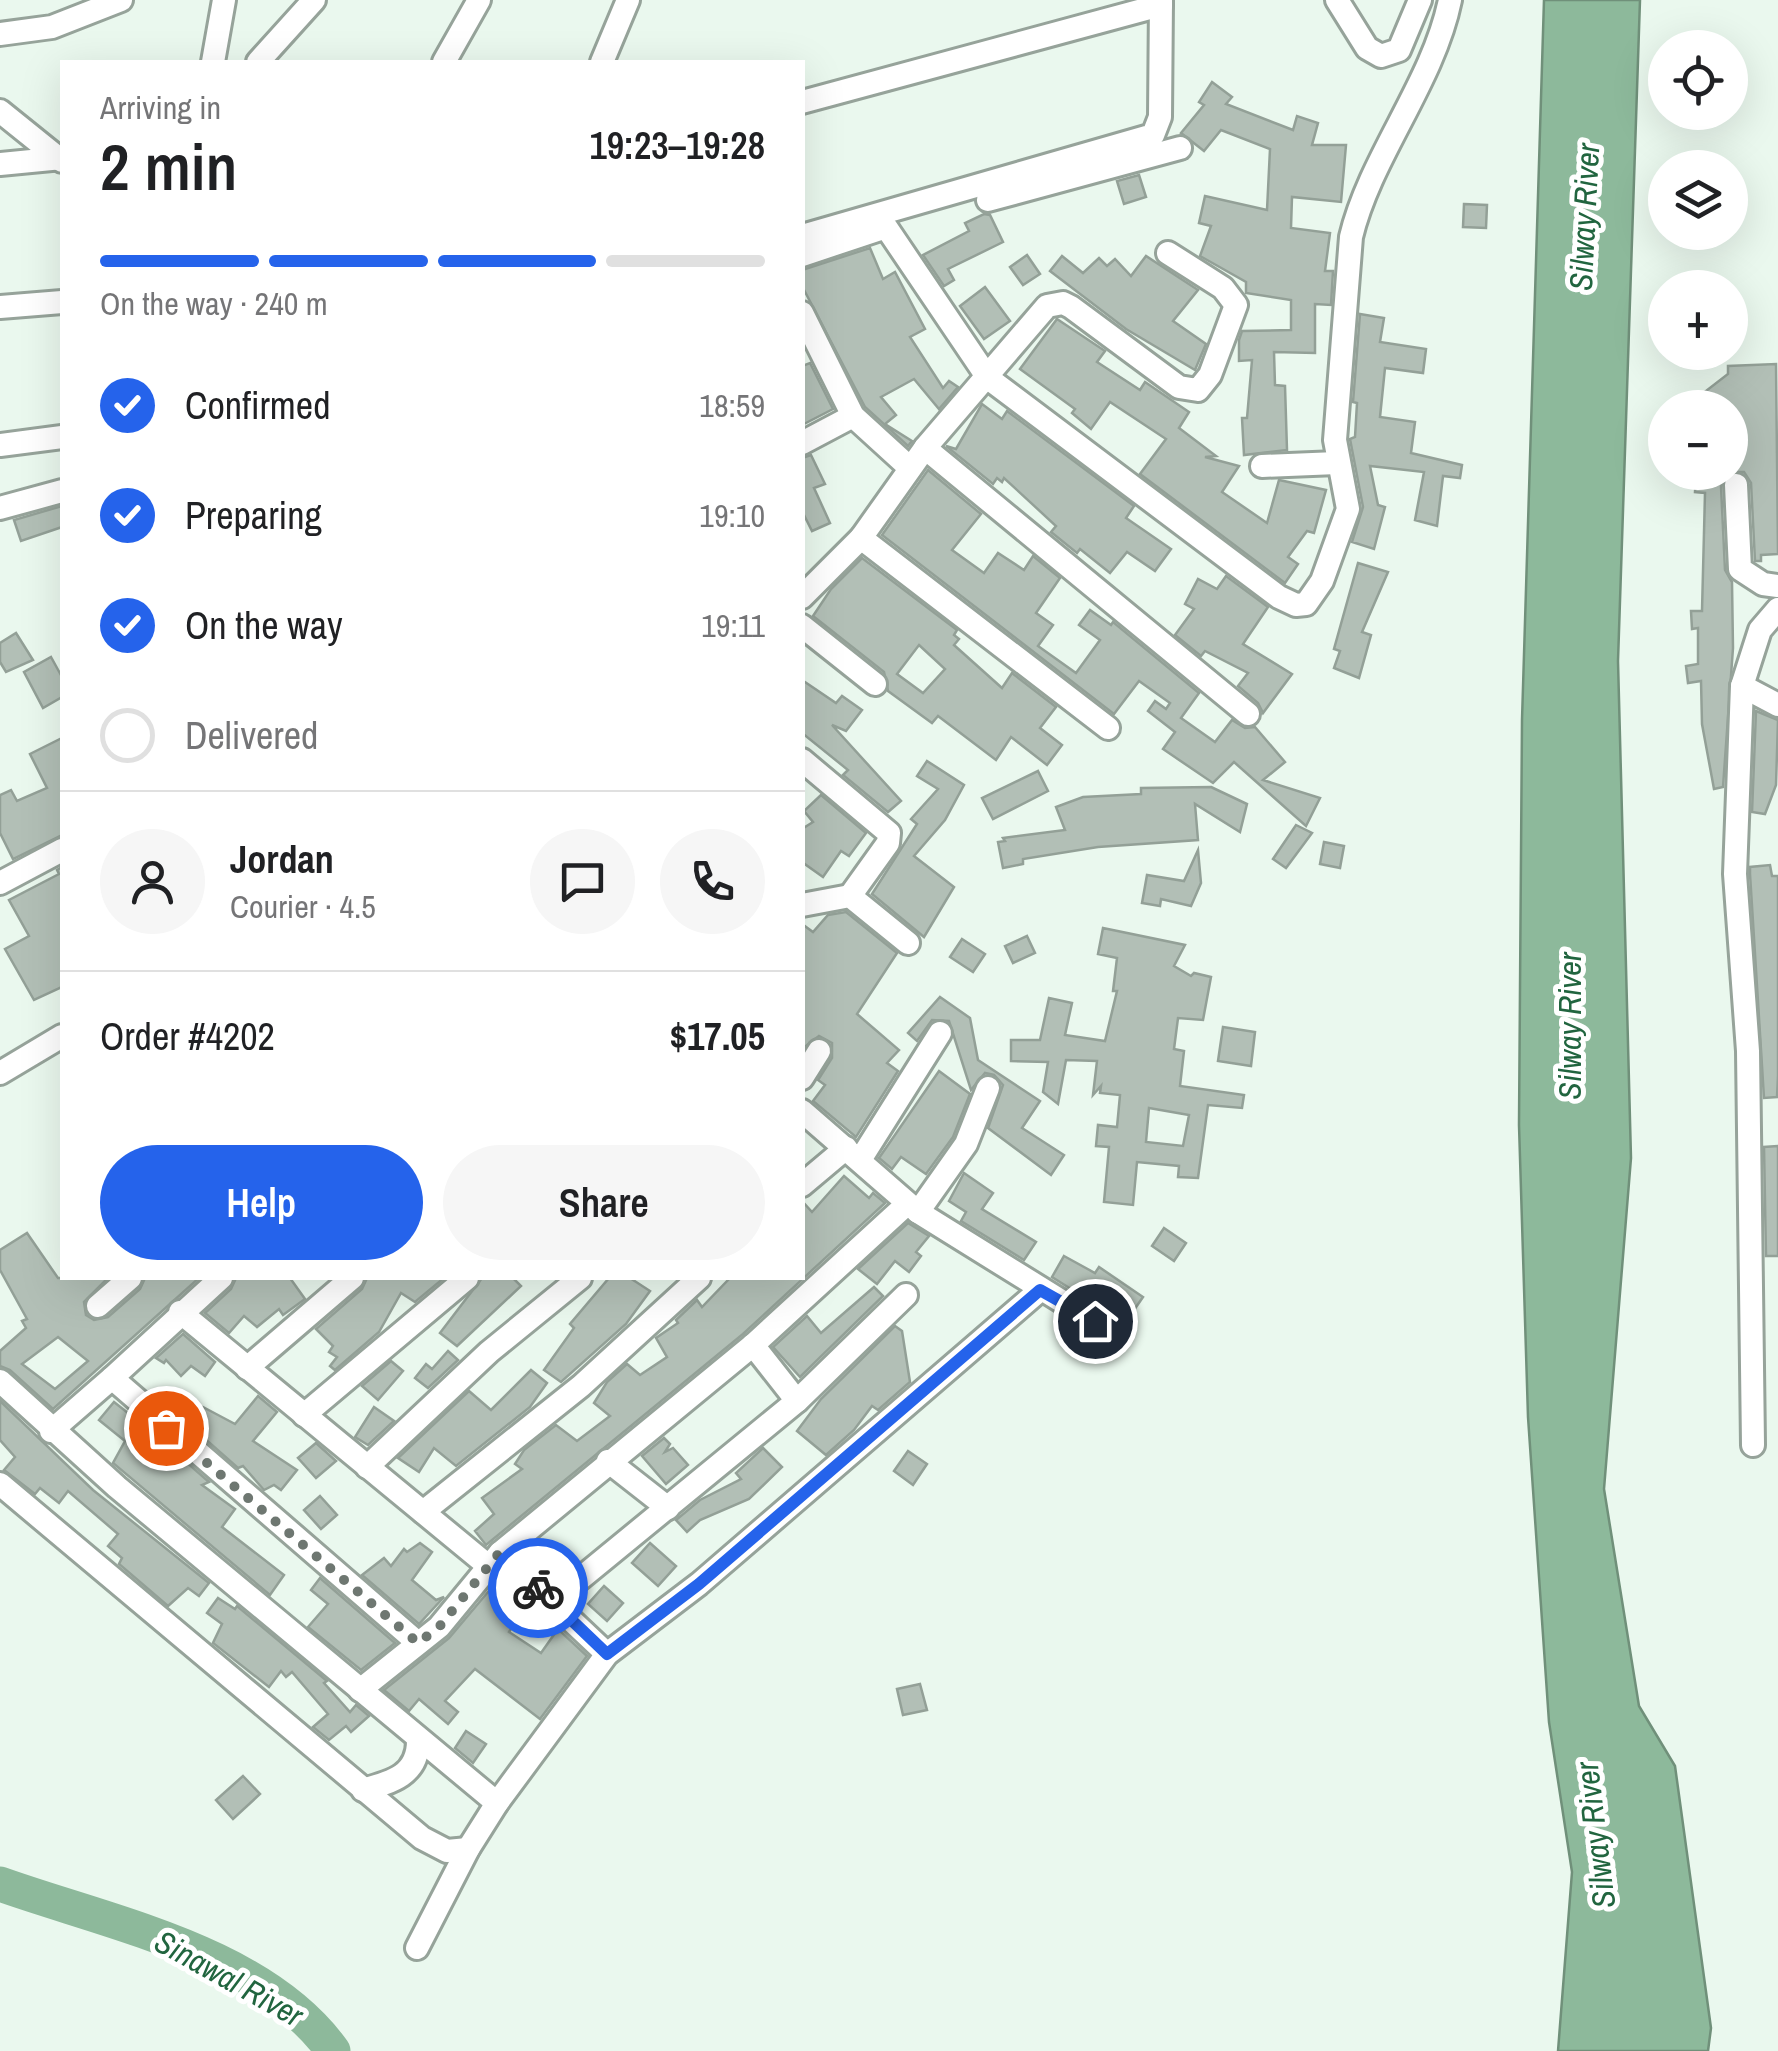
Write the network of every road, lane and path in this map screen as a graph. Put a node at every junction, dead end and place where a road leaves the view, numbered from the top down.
1 (122, 0) edge
2 (224, 0) edge
3 (314, 0) edge
4 (479, 0) edge
5 (628, 0) edge
6 (1337, 0) edge
7 (1420, 0) edge
8 (1450, 0) edge
9 (1160, 2) edge
10 (0, 34) edge
11 (214, 60) edge
12 (260, 60) edge
13 (445, 60) edge
14 (603, 60) edge
15 (805, 101) edge
16 (0, 111) edge
17 (1180, 148) dead end
18 (60, 158) edge
19 (60, 159) edge
20 (0, 164) edge
21 (886, 227) junction
22 (805, 235) edge
23 (805, 253) edge
24 (1168, 253) dead end
25 (60, 302) edge
26 (0, 307) edge
27 (805, 319) edge
28 (988, 378) junction
29 (853, 416) junction
30 (60, 437) edge
31 (805, 441) edge
32 (0, 445) edge
33 (925, 448) junction
34 (1337, 463) junction
35 (1262, 466) dead end
36 (910, 468) junction
37 (1736, 490) edge
38 (60, 492) edge
39 (0, 508) edge
40 (860, 538) junction
41 (806, 584) edge
42 (1778, 586) edge
43 (1778, 609) edge
44 (805, 628) edge
45 (875, 684) dead end
46 (1742, 686) junction
47 (1778, 705) edge
48 (1248, 714) dead end
49 (1108, 728) dead end
50 (805, 762) edge
51 (60, 851) edge
52 (0, 882) edge
53 (850, 896) junction
54 (805, 904) edge
55 (908, 944) dead end
56 (940, 1033) dead end
57 (60, 1037) edge
58 (819, 1051) dead end
59 (0, 1073) edge
60 (805, 1073) edge
61 (988, 1088) dead end
62 (805, 1114) edge
63 (853, 1154) junction
64 (805, 1183) edge
65 (913, 1208) junction
66 (128, 1280) edge
67 (219, 1280) edge
68 (350, 1280) edge
69 (464, 1280) edge
70 (578, 1280) edge
71 (697, 1280) edge
72 (1040, 1290) junction
73 (906, 1295) dead end
74 (98, 1306) dead end
75 (180, 1312) junction
76 (1116, 1336) dead end
77 (753, 1345) junction
78 (247, 1368) junction
79 (112, 1378) junction
80 (0, 1381) edge
81 (797, 1401) junction
82 (304, 1415) junction
83 (51, 1431) junction
84 (1754, 1445) dead end
85 (608, 1461) junction
86 (367, 1467) junction
87 (0, 1484) edge
88 (668, 1508) junction
89 (424, 1512) junction
90 (493, 1558) junction
91 (553, 1601) junction
92 (418, 1643) junction
93 (607, 1654) junction
94 (360, 1690) junction
95 (418, 1741) junction
96 (364, 1790) junction
97 (496, 1804) junction
98 (468, 1849) junction
99 (417, 1948) dead end

1 - 10 street
2 - 11 street
3 - 12 street
4 - 13 street
5 - 14 street
6 - 7 street
8 - 34 street
9 - 15 street
9 - 22 street
16 - 18 street
17 - 21 street
19 - 20 street
21 - 23 street
21 - 28 street
24 - 28 street
25 - 26 street
27 - 29 street
28 - 33 street
28 - 34 street
29 - 31 street
29 - 36 street
30 - 32 street
33 - 36 street
33 - 48 street
34 - 35 street
36 - 40 street
37 - 42 street
38 - 39 street
40 - 41 street
40 - 49 street
43 - 46 street
44 - 45 street
46 - 47 street
46 - 84 street
50 - 53 street
51 - 52 street
53 - 54 street
53 - 55 street
56 - 63 street
57 - 59 street
58 - 60 street
61 - 65 street
62 - 63 street
63 - 64 street
63 - 65 street
65 - 72 street
65 - 77 street
66 - 74 street
67 - 75 street
68 - 78 street
69 - 82 street
70 - 86 street
71 - 89 street
72 - 76 street
72 - 93 street
73 - 81 street
75 - 78 street
75 - 79 street
77 - 81 street
77 - 85 street
78 - 82 street
79 - 83 street
79 - 92 street
80 - 83 street
81 - 88 street
82 - 86 street
83 - 94 street
85 - 88 street
85 - 90 street
86 - 89 street
87 - 96 street
88 - 91 street
89 - 90 street
90 - 91 street
90 - 92 street
91 - 93 street
92 - 94 street
93 - 97 street
94 - 95 street
95 - 96 street
95 - 97 street
96 - 98 street
97 - 98 street
98 - 99 street

